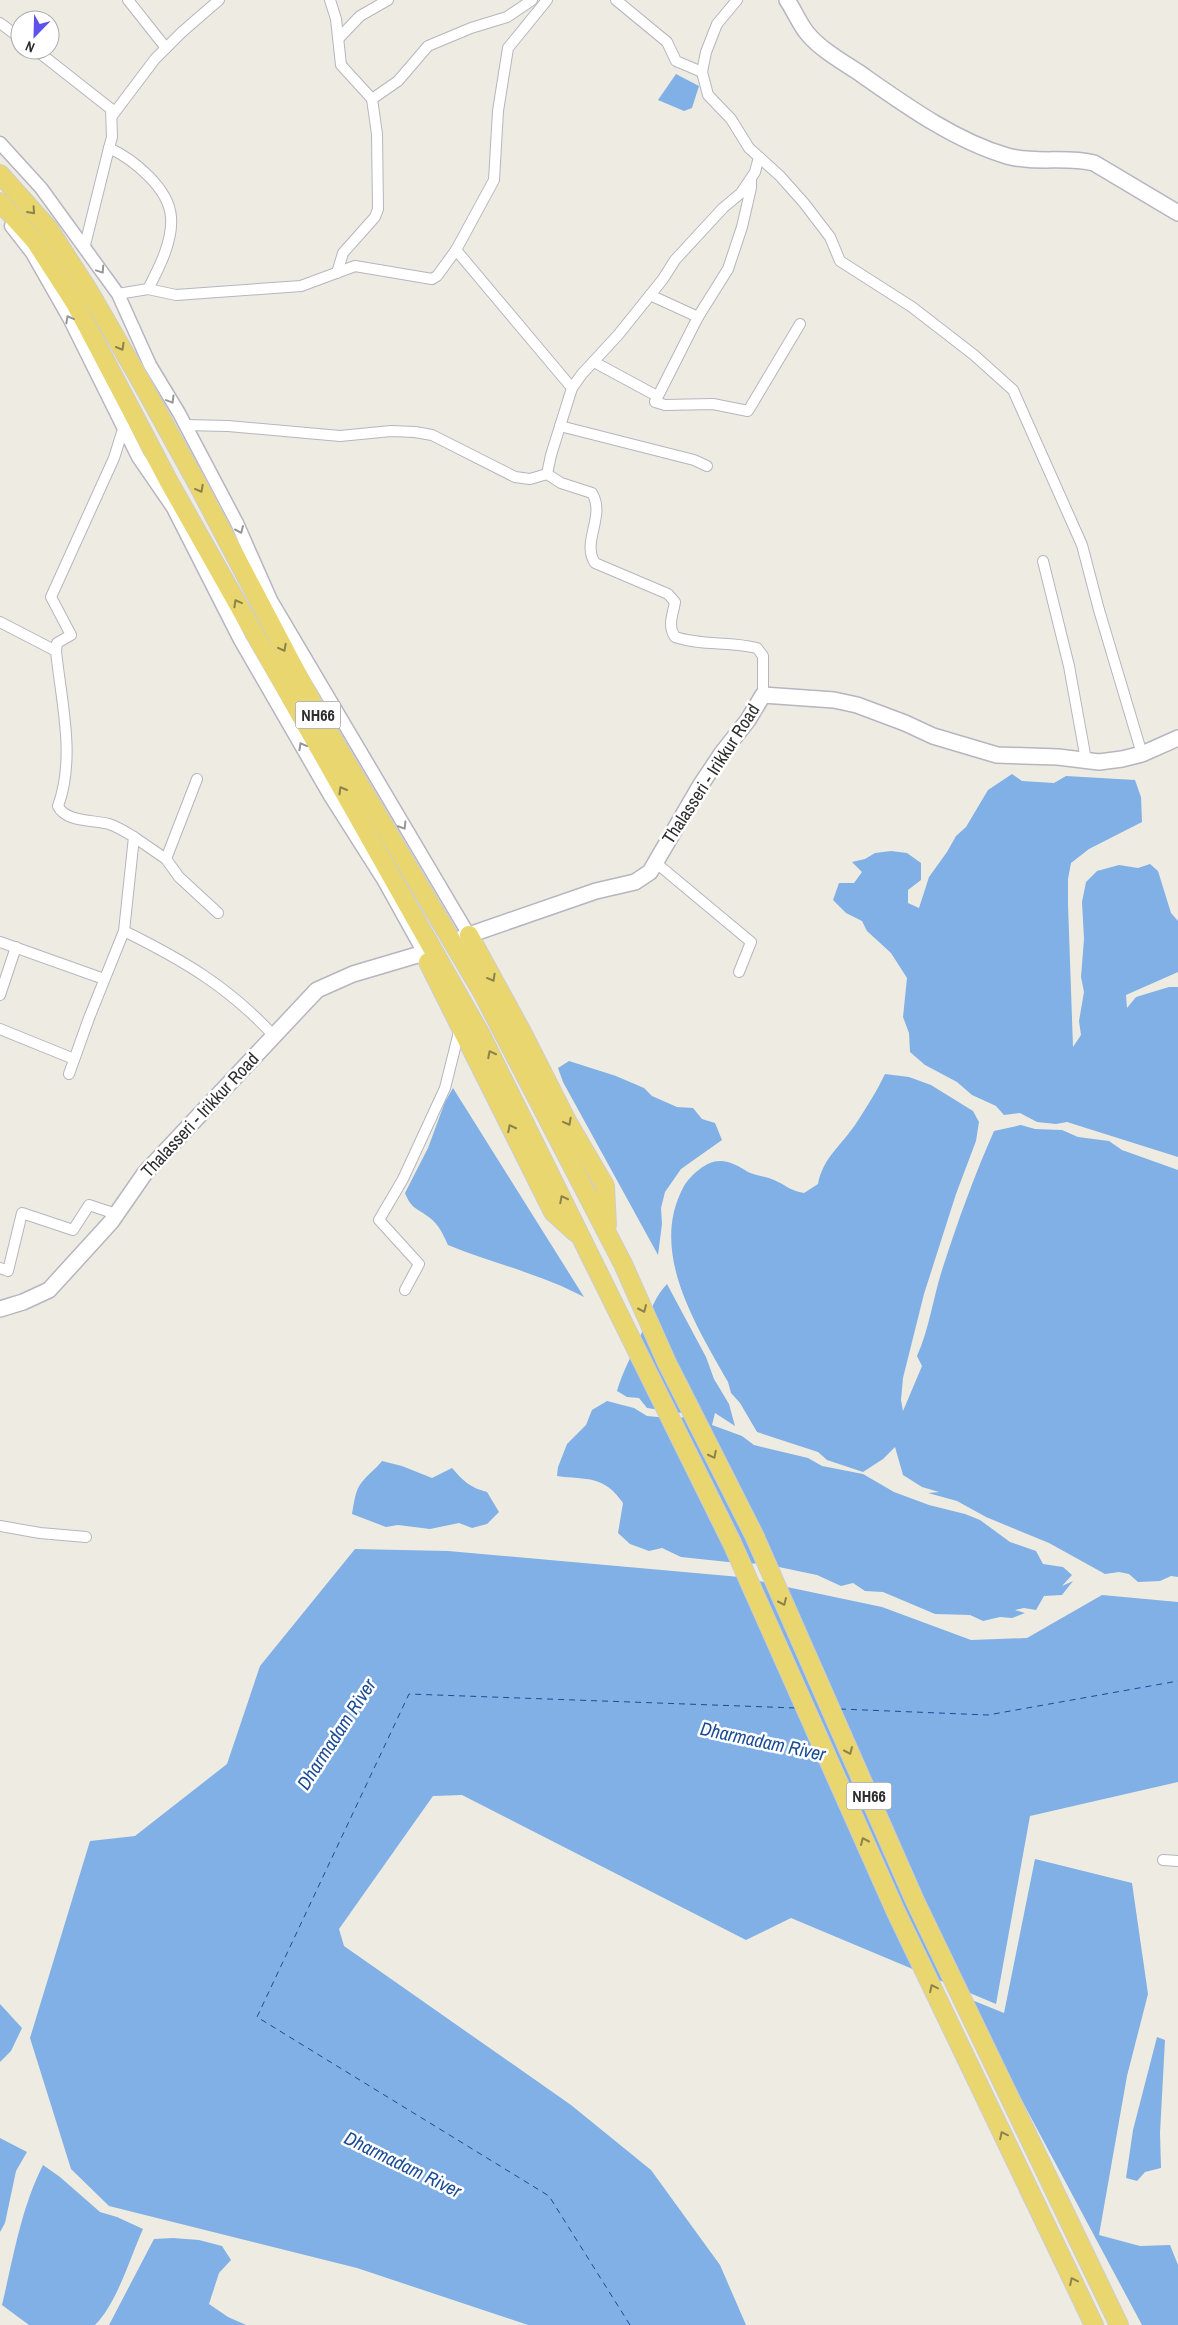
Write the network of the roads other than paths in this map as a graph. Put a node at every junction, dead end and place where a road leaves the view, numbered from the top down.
1 (128, 0) edge
2 (219, 0) edge
3 (330, 0) edge
4 (388, 0) edge
5 (532, 0) edge
6 (546, 0) edge
7 (616, 0) edge
8 (737, 0) edge
9 (787, 0) edge
10 (339, 38) junction
11 (166, 48) junction
12 (49, 60) edge
13 (702, 72) junction
14 (372, 100) junction
15 (112, 116) junction
16 (0, 143) edge
17 (109, 148) junction
18 (759, 158) junction
19 (0, 174) edge
20 (750, 179) junction
21 (0, 202) edge
22 (0, 212) edge
23 (1178, 213) edge
24 (85, 245) junction
25 (456, 250) junction
26 (337, 273) junction
27 (148, 289) junction
28 (118, 294) junction
29 (650, 294) junction
30 (698, 317) junction
31 (800, 324) dead end
32 (594, 362) junction
33 (572, 388) junction
34 (657, 396) junction
35 (185, 425) junction
36 (124, 426) junction
37 (560, 426) junction
38 (707, 466) dead end
39 (547, 474) junction
40 (1043, 561) dead end
41 (0, 622) edge
42 (56, 651) junction
43 (763, 696) junction
44 (1178, 738) edge
45 (1142, 754) junction
46 (1086, 760) junction
47 (198, 779) dead end
48 (134, 837) junction
49 (166, 859) junction
50 (655, 862) junction
51 (218, 913) dead end
52 (124, 931) junction
53 (466, 936) junction
54 (0, 942) edge
55 (16, 947) junction
56 (424, 953) junction
57 (739, 972) dead end
58 (104, 979) junction
59 (0, 995) edge
60 (460, 1028) junction
61 (0, 1029) edge
62 (274, 1036) junction
63 (74, 1059) junction
64 (70, 1074) dead end
65 (116, 1214) junction
66 (607, 1233) junction
67 (584, 1241) junction
68 (0, 1268) edge
69 (405, 1290) dead end
70 (0, 1309) edge
71 (0, 1526) edge
72 (86, 1537) dead end
73 (1163, 1860) dead end
74 (1178, 1861) edge
75 (1094, 2325) edge
76 (1119, 2325) edge

1 - 11 street
2 - 11 street
3 - 10 street
4 - 10 street
5 - 14 street
6 - 25 street
7 - 13 street
8 - 13 street
9 - 23 main road
10 - 14 street
11 - 15 street
12 - 15 street
13 - 18 street
14 - 26 street
15 - 17 street
16 - 24 street
17 - 24 street
17 - 27 street
18 - 20 street
18 - 45 street
19 -> 66 highway, NH66
20 - 29 street
20 - 30 street
67 -> 21 highway, NH66
36 -> 22 street
24 -> 28 street
25 - 26 street
25 - 33 street
26 - 27 street
27 - 28 street
28 -> 35 street
29 - 30 street
29 - 32 street
30 - 34 street
31 - 34 street
32 - 33 street
32 - 34 street
33 - 37 street
35 - 39 street
35 -> 53 street
36 - 42 street
56 -> 36 street
37 - 38 street
37 - 39 street
39 - 43 street
40 - 46 street
41 - 42 street
42 - 48 street
43 - 46 main road, Thalasseri - Irikkur Road
43 - 50 main road, Thalasseri - Irikkur Road
44 - 45 main road, Thalasseri - Irikkur Road
45 - 46 main road, Thalasseri - Irikkur Road
47 - 49 street
48 - 49 street
48 - 52 street
49 - 51 street
50 - 53 main road, Thalasseri - Irikkur Road
50 - 57 street
52 - 58 street
52 - 62 street
53 -> 66 highway
54 - 55 street
55 - 58 street
55 - 59 street
56 - 60 highway
56 - 62 main road, Thalasseri - Irikkur Road
58 - 63 street
67 -> 60 highway
60 - 69 street
61 - 63 street
62 - 65 main road, Thalasseri - Irikkur Road
63 - 64 street
65 - 68 street
65 - 70 main road, Thalasseri - Irikkur Road
66 -> 76 highway, NH66
75 -> 67 highway, NH66
71 - 72 street
73 - 74 street

